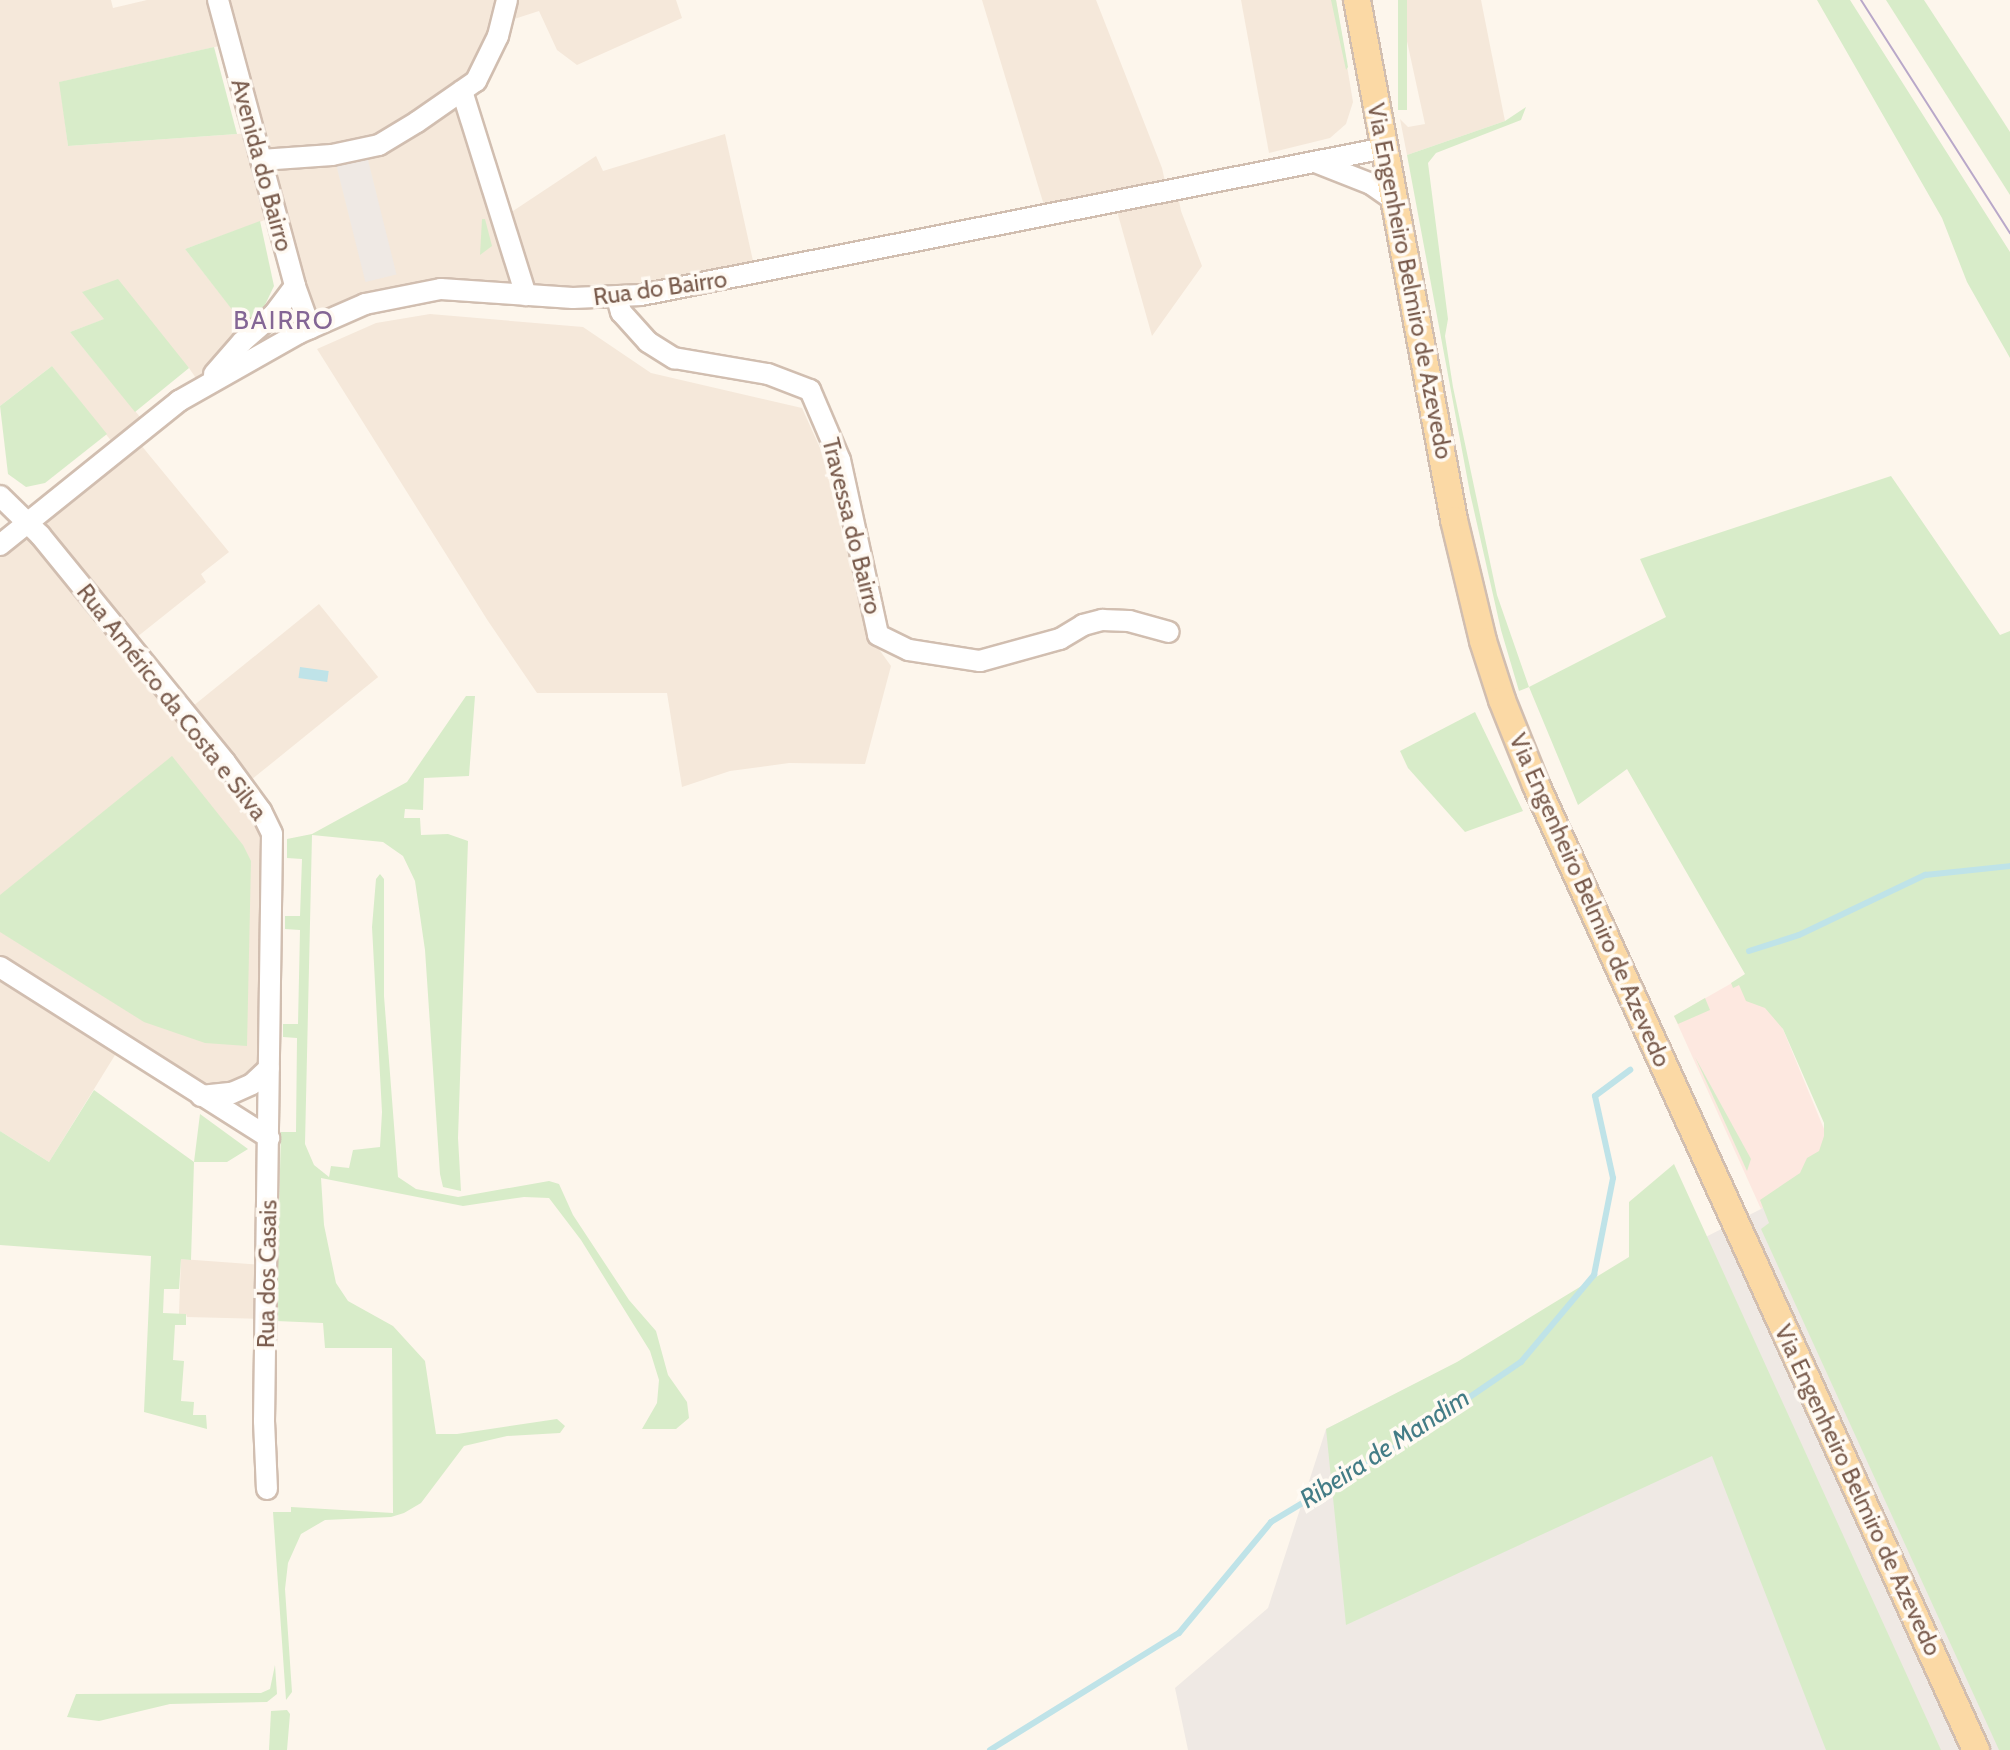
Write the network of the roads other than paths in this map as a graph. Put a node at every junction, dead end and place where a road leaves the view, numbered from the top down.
1 (218, 0) edge
2 (507, 0) edge
3 (1357, 0) edge
4 (462, 91) junction
5 (1385, 148) junction
6 (261, 160) junction
7 (1315, 162) junction
8 (1394, 200) junction
9 (295, 286) junction
10 (526, 295) junction
11 (617, 298) junction
12 (310, 328) junction
13 (205, 385) junction
14 (0, 496) edge
15 (27, 523) junction
16 (0, 545) edge
17 (1169, 632) dead end
18 (0, 967) edge
19 (269, 1068) junction
20 (201, 1096) junction
21 (269, 1138) junction
22 (267, 1489) dead end
23 (1976, 1750) edge

1 - 6 street, Avenida do Bairro
2 - 4 street
3 - 5 main road, Via Engenheiro Belmiro de Azevedo
4 - 6 street
4 - 10 street
5 - 7 street, Rua do Bairro
5 - 8 main road, Via Engenheiro Belmiro de Azevedo
6 - 9 street, Avenida do Bairro
7 - 8 street
7 - 11 street, Rua do Bairro
8 - 23 main road, Via Engenheiro Belmiro de Azevedo
9 - 12 street, Avenida do Bairro
9 - 13 street
10 - 11 street, Rua do Bairro
10 - 12 street, Rua do Bairro
11 - 17 street, Travessa do Bairro
12 - 13 street, Rua do Bairro
13 - 15 street, Rua do Bairro
14 - 15 street, Rua Américo da Costa e Silva
15 - 16 street, Rua do Bairro
15 - 19 street, Rua Américo da Costa e Silva
18 - 20 street
19 - 20 street
19 - 21 street, Rua Américo da Costa e Silva
20 - 21 street
21 - 22 street, Rua dos Casais

